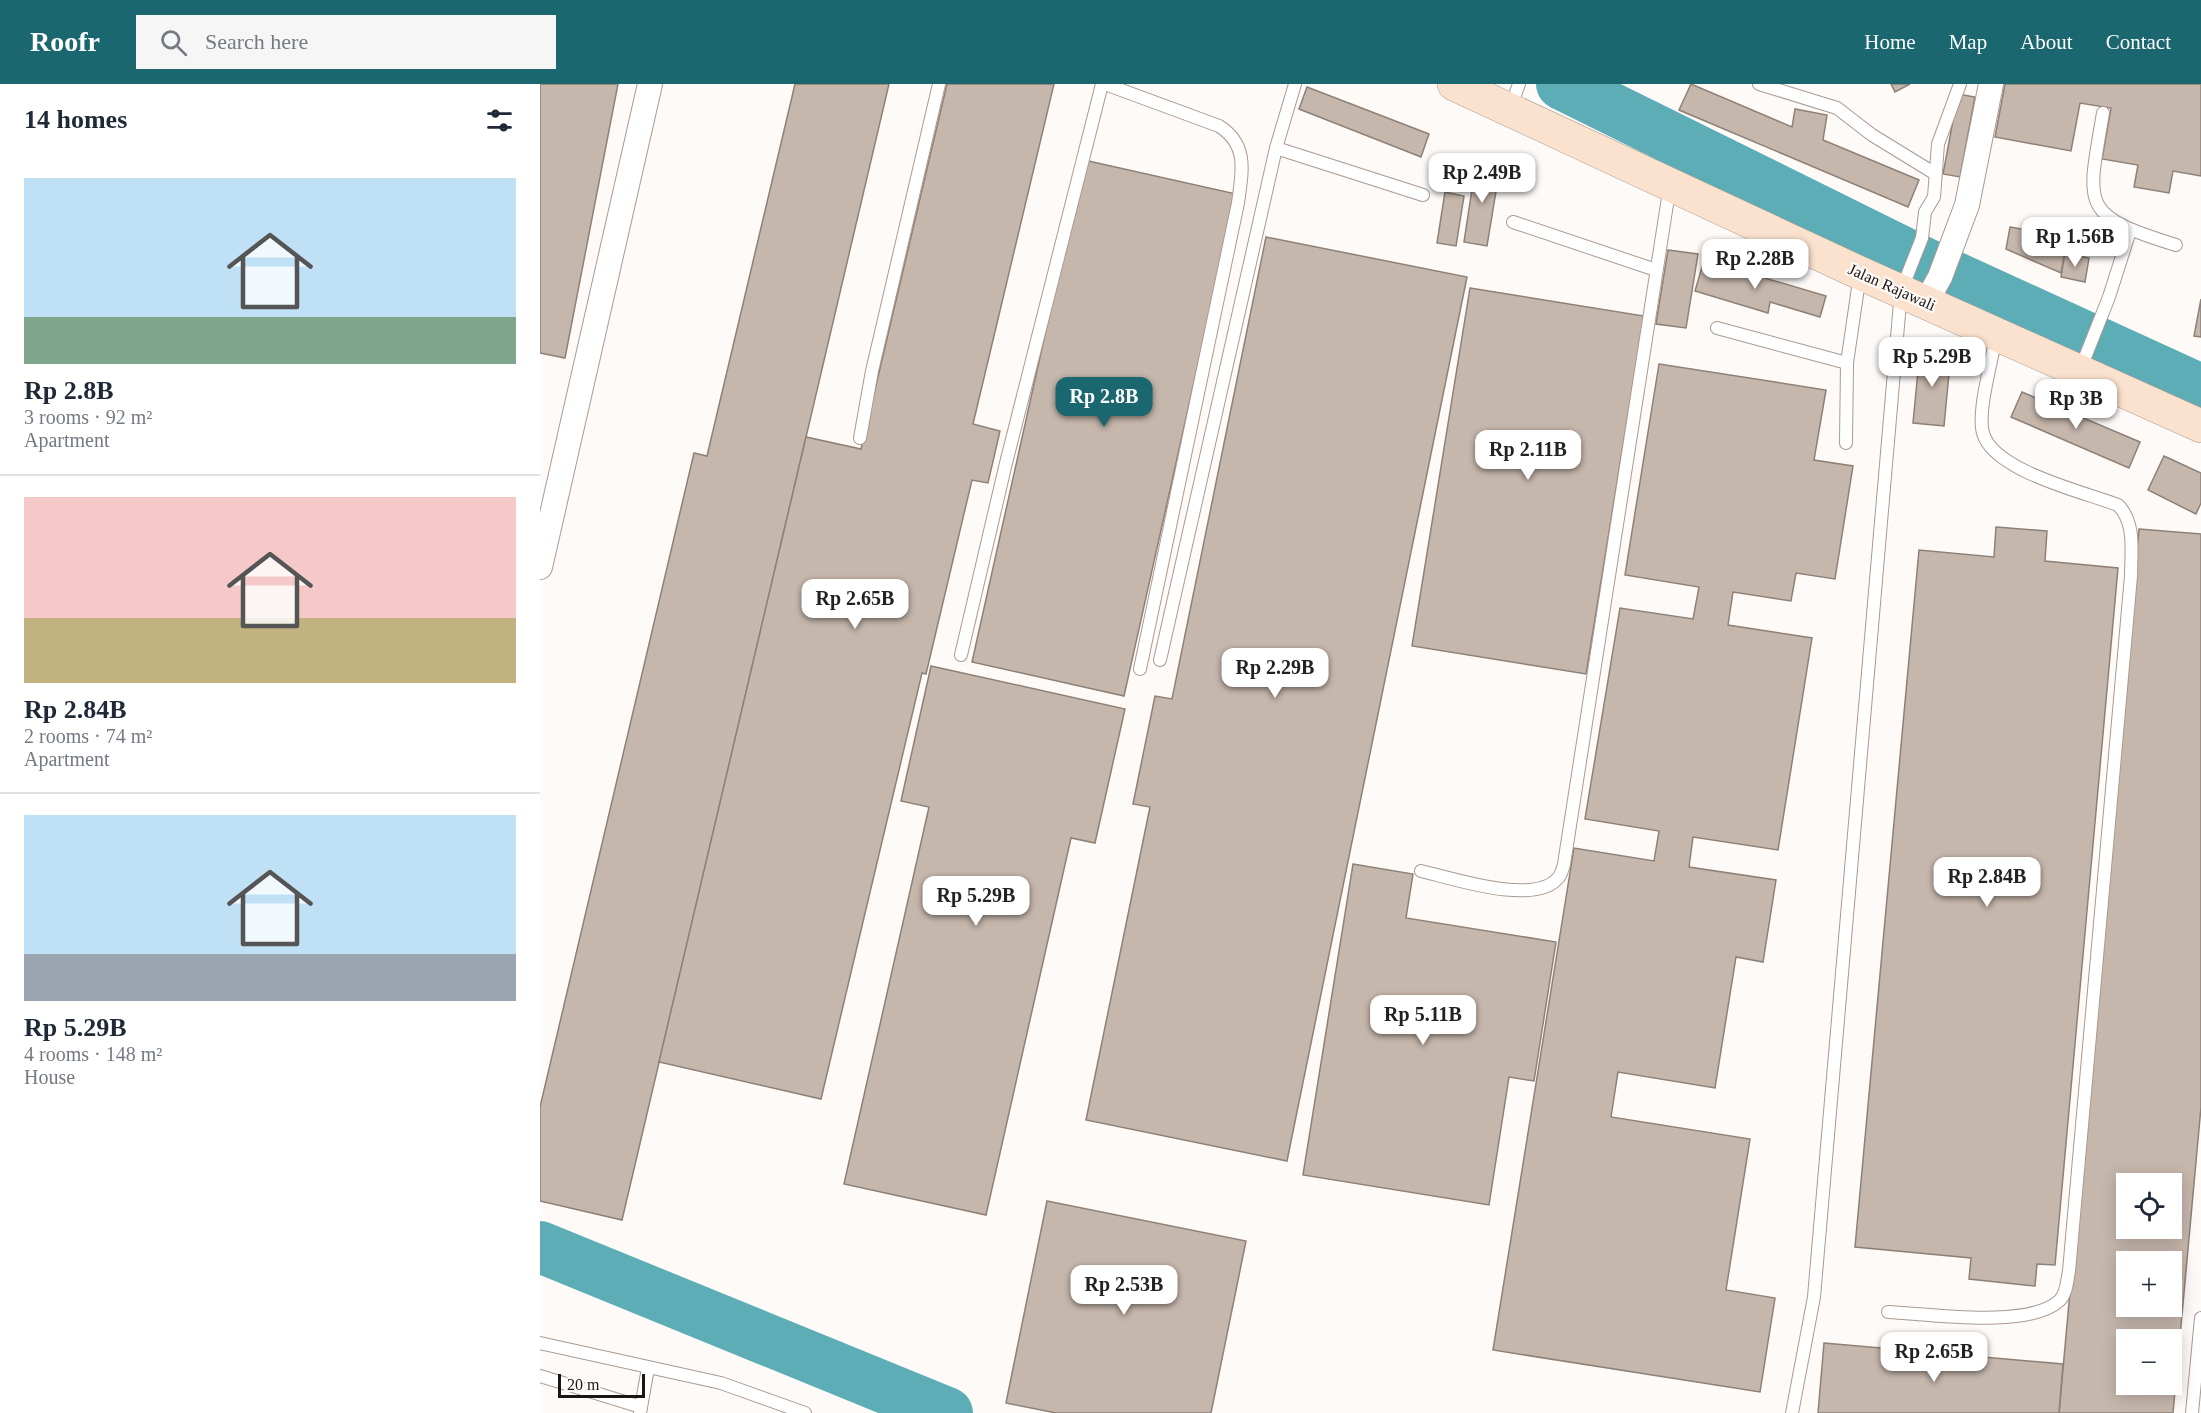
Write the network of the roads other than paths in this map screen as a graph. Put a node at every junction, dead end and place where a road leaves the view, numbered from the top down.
1 (650, 84) edge
2 (939, 84) edge
3 (1104, 84) edge
4 (1295, 84) edge
5 (1454, 84) edge
6 (1759, 84) edge
7 (1960, 84) edge
8 (1991, 84) edge
9 (1514, 97) edge
10 (2103, 113) dead end
11 (1276, 148) junction
12 (1934, 173) junction
13 (1670, 184) junction
14 (1423, 195) dead end
15 (1513, 222) dead end
16 (2130, 231) junction
17 (2176, 245) dead end
18 (1656, 270) junction
19 (1860, 273) junction
20 (1922, 290) junction
21 (1717, 328) dead end
22 (1997, 333) junction
23 (2084, 361) junction
24 (1847, 363) junction
25 (2201, 426) edge
26 (860, 438) dead end
27 (1846, 443) dead end
28 (540, 567) edge
29 (961, 655) dead end
30 (1160, 660) dead end
31 (1140, 669) dead end
32 (1422, 871) dead end
33 (1888, 1312) dead end
34 (2201, 1318) edge
35 (540, 1343) edge
36 (648, 1368) junction
37 (540, 1376) edge
38 (641, 1410) edge
39 (805, 1413) edge
40 (1792, 1413) edge
41 (2192, 1413) edge

1 - 28 street
2 - 26 lane
3 - 29 lane
3 - 31 lane
4 - 11 lane
5 - 9 street, Jalan Rajawali
6 - 12 lane
7 - 12 lane
8 - 20 street
9 - 13 street, Jalan Rajawali
10 - 16 lane
11 - 14 lane
11 - 30 lane
12 - 20 lane
13 - 18 lane
13 - 19 street, Jalan Rajawali
15 - 18 lane
16 - 17 lane
16 - 23 lane
18 - 32 lane
19 - 20 street, Jalan Rajawali
19 - 24 lane
20 - 22 street, Jalan Rajawali
20 - 40 lane
21 - 24 lane
22 - 23 street, Jalan Rajawali
22 - 33 lane
23 - 25 street, Jalan Rajawali
24 - 27 lane
34 - 41 lane
35 - 36 lane
36 - 38 lane
36 - 39 lane
37 - 38 lane

